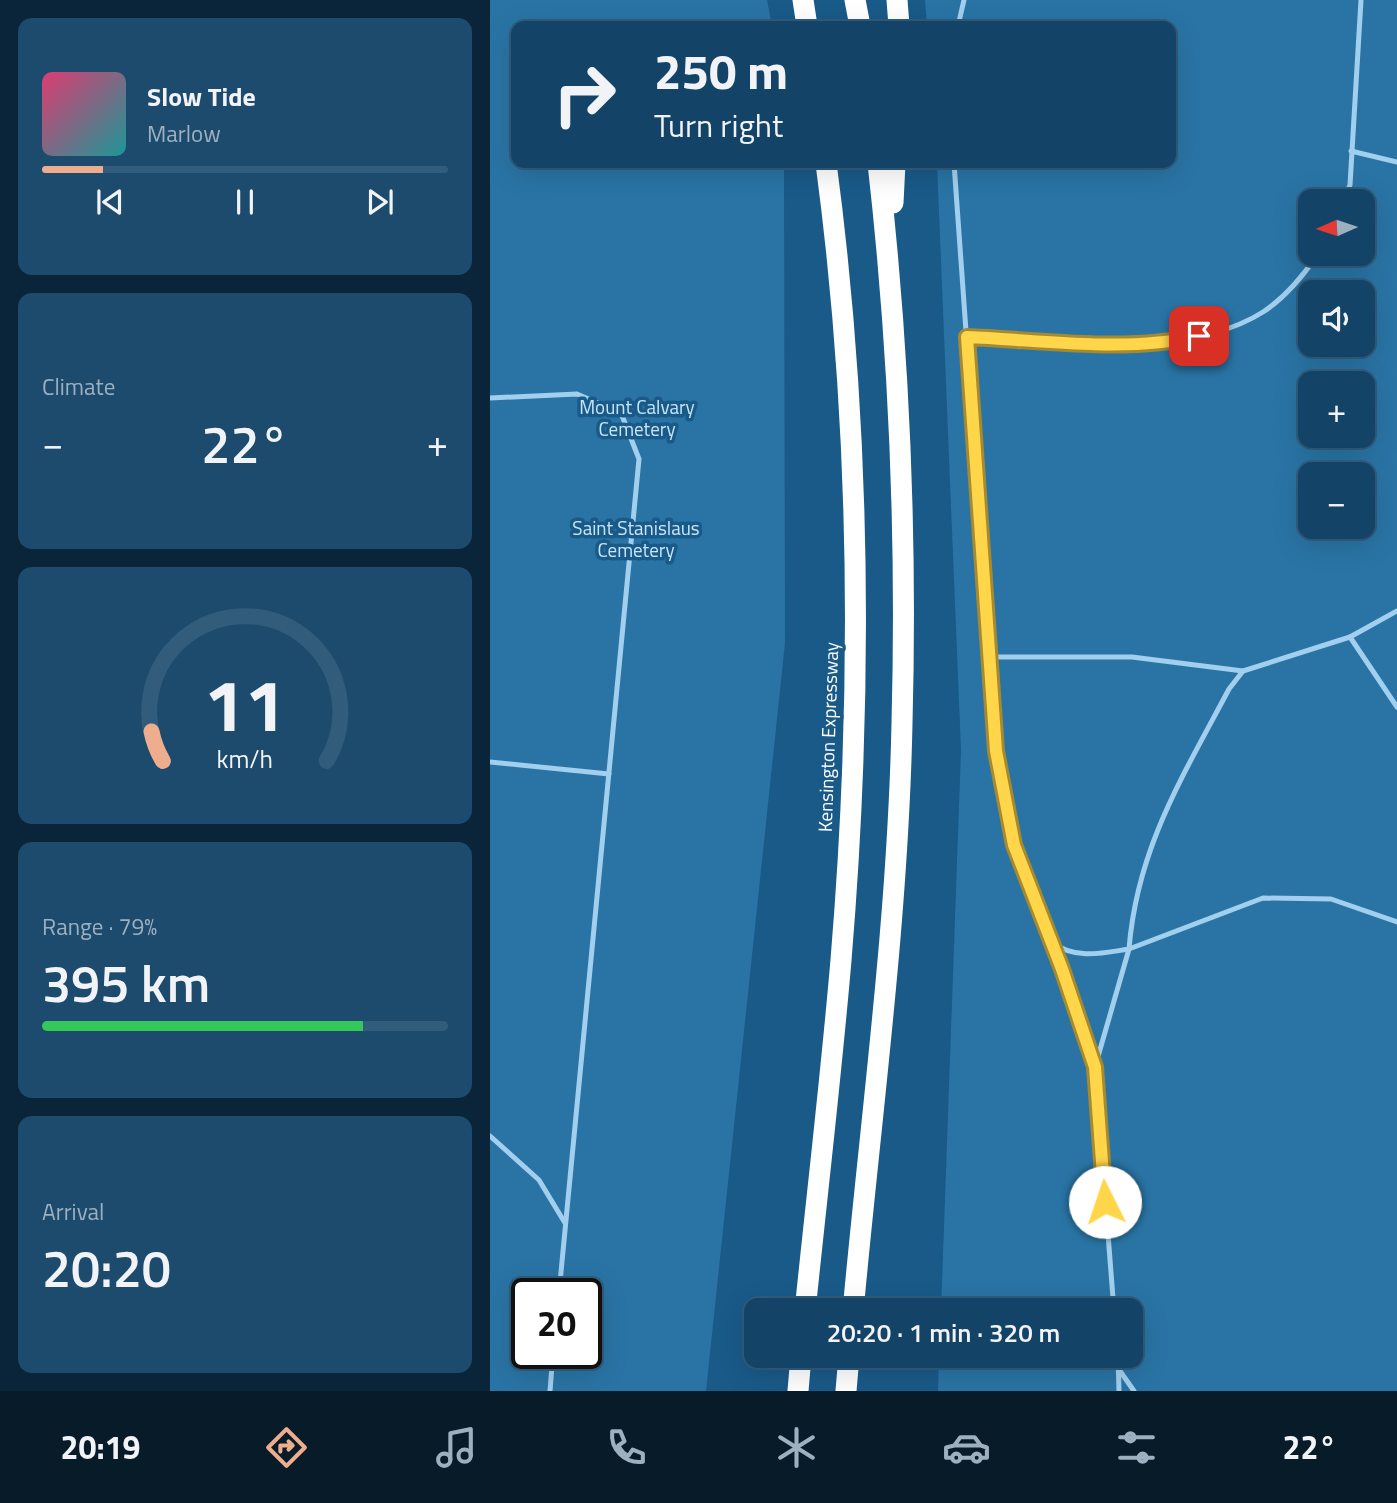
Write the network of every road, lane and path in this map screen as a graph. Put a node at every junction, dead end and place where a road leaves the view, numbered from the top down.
1 (803, 0) edge
2 (855, 0) edge
3 (898, 0) edge
4 (964, 0) edge
5 (1361, 0) edge
6 (806, 21) edge
7 (859, 21) edge
8 (899, 21) edge
9 (959, 21) edge
10 (1352, 151) junction
11 (1397, 162) edge
12 (827, 168) edge
13 (879, 168) edge
14 (895, 168) edge
15 (954, 168) edge
16 (1348, 189) edge
17 (1309, 266) edge
18 (889, 271) junction
19 (967, 337) junction
20 (490, 398) edge
21 (1397, 611) edge
22 (1350, 637) junction
23 (988, 657) junction
24 (1243, 671) junction
25 (1397, 707) edge
26 (490, 762) edge
27 (609, 774) junction
28 (1397, 922) edge
29 (1051, 941) junction
30 (1129, 949) junction
31 (1095, 1067) junction
32 (490, 1136) edge
33 (566, 1225) junction
34 (561, 1278) edge
35 (806, 1298) edge
36 (854, 1298) edge
37 (1113, 1298) edge
38 (800, 1368) edge
39 (848, 1368) edge
40 (552, 1369) edge
41 (1119, 1369) joint
42 (550, 1391) edge
43 (797, 1391) edge
44 (846, 1391) edge
45 (1119, 1391) edge
46 (1135, 1391) edge

1 - 6 highway
2 - 7 highway
3 - 8 highway
4 - 9 lane
5 - 10 lane
10 - 11 lane
10 - 16 lane
12 - 35 highway, Kensington Expressway
13 - 18 highway
14 - 18 highway
15 - 19 lane
17 - 19 lane
18 - 36 highway
19 - 23 lane
20 - 27 lane
21 - 22 lane
22 - 24 lane
22 - 25 lane
23 - 24 lane
23 - 29 lane
24 - 30 lane
26 - 27 lane
27 - 33 lane
28 - 30 lane
29 - 30 lane
29 - 31 lane
30 - 31 lane
31 - 37 lane
32 - 33 lane
33 - 34 lane
38 - 43 highway
39 - 44 highway
40 - 42 lane
41 - 45 lane
41 - 46 lane

